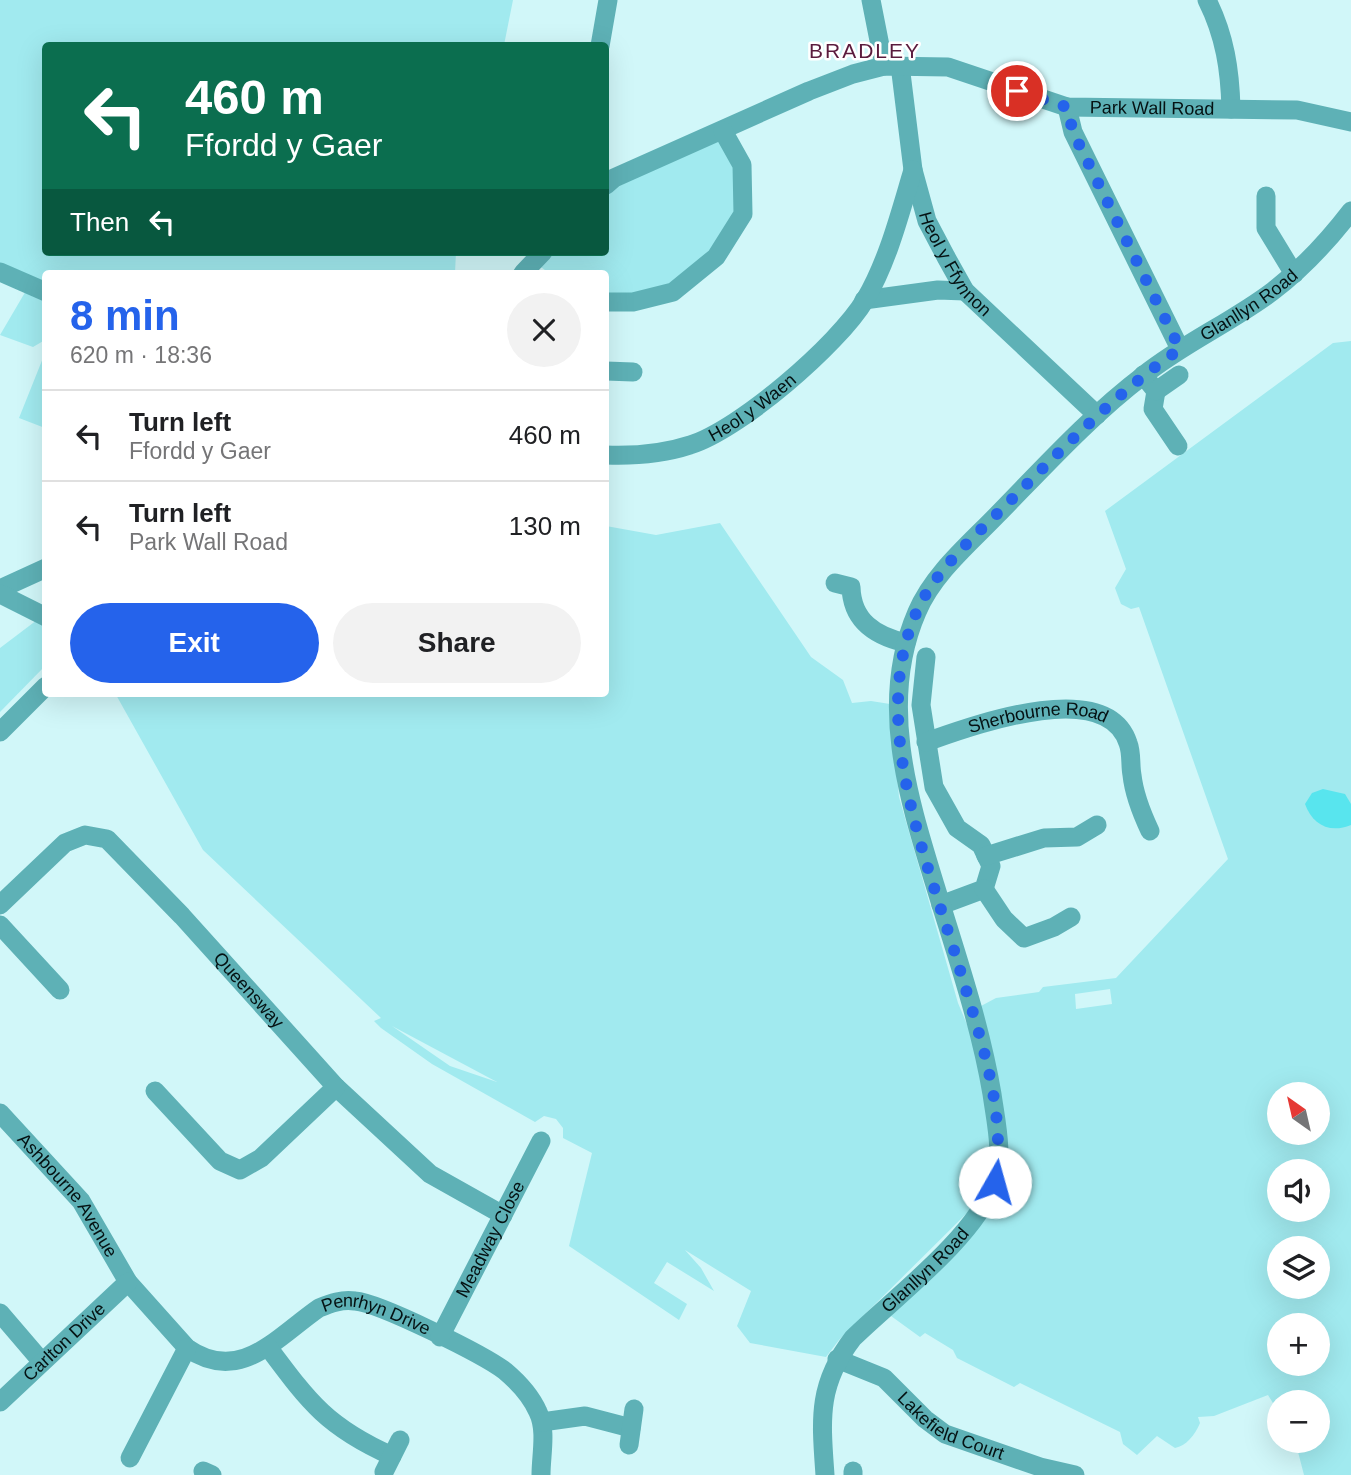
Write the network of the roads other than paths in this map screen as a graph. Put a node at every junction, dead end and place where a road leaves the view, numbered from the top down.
1 (608, 0) edge
2 (871, 0) edge
3 (1209, 1) edge
4 (601, 42) edge
5 (892, 66) junction
6 (1067, 107) junction
7 (1231, 109) junction
8 (1351, 122) edge
9 (723, 131) junction
10 (913, 170) junction
11 (609, 182) edge
12 (1266, 196) dead end
13 (1351, 211) edge
14 (0, 272) edge
15 (1294, 274) junction
16 (42, 290) edge
17 (965, 291) junction
18 (864, 300) junction
19 (609, 302) edge
20 (1180, 349) junction
21 (609, 371) edge
22 (633, 372) dead end
23 (1179, 374) dead end
24 (1143, 375) junction
25 (1156, 391) junction
26 (1097, 415) junction
27 (1178, 446) dead end
28 (609, 455) edge
29 (42, 570) edge
30 (848, 584) dead end
31 (0, 592) edge
32 (42, 615) edge
33 (906, 643) junction
34 (926, 657) dead end
35 (42, 690) edge
36 (0, 732) edge
37 (926, 742) junction
38 (1097, 825) dead end
39 (1150, 831) dead end
40 (986, 856) junction
41 (984, 890) junction
42 (0, 905) edge
43 (941, 905) junction
44 (1071, 917) dead end
45 (0, 925) edge
46 (60, 990) dead end
47 (336, 1087) junction
48 (155, 1091) dead end
49 (0, 1113) edge
50 (541, 1141) dead end
51 (503, 1216) junction
52 (128, 1282) junction
53 (0, 1313) edge
54 (440, 1337) junction
55 (268, 1346) junction
56 (187, 1348) junction
57 (837, 1359) junction
58 (42, 1362) junction
59 (0, 1402) edge
60 (542, 1422) junction
61 (631, 1427) dead end
62 (392, 1456) dead end
63 (130, 1458) dead end
64 (541, 1475) edge
65 (825, 1475) edge
66 (1075, 1475) edge

1 - 4 street
2 - 5 street
3 - 7 street
5 - 6 street, Park Wall Road
5 - 9 street, Park Wall Road
5 - 10 street, Heol y Ffynnon
6 - 7 street, Park Wall Road
6 - 20 street
7 - 8 street, Park Wall Road
9 - 11 street, Park Wall Road
9 - 19 street
10 - 17 street, Heol y Ffynnon
10 - 18 street, Heol y Waen
12 - 15 street
13 - 15 street, Glanllyn Road
14 - 16 street
15 - 20 street, Glanllyn Road
17 - 18 street
17 - 26 street, Heol y Ffynnon
18 - 28 street, Heol y Waen
20 - 24 street, Glanllyn Road
21 - 22 street
23 - 25 street
24 - 25 street
24 - 26 street, Glanllyn Road
25 - 27 street
26 - 33 street, Glanllyn Road
29 - 31 street
30 - 33 street
31 - 32 street
33 - 43 street, Glanllyn Road
34 - 37 street
35 - 36 street
37 - 39 street, Sherbourne Road
37 - 40 street
38 - 40 street
40 - 41 street
41 - 43 street
41 - 44 street
42 - 47 street, Queensway
43 - 57 street, Glanllyn Road
45 - 46 street
47 - 48 street
47 - 51 street, Queensway
49 - 52 street, Ashbourne Avenue
50 - 51 street, Meadway Close
51 - 54 street, Meadway Close
52 - 56 street, Penrhyn Drive
52 - 58 street, Carlton Drive
53 - 58 street
54 - 55 street, Penrhyn Drive
54 - 60 street, Penrhyn Drive
55 - 56 street, Penrhyn Drive
55 - 62 street
56 - 63 street
57 - 65 street, Glanllyn Road
57 - 66 street, Lakefield Court
58 - 59 street, Carlton Drive
60 - 61 street
60 - 64 street

